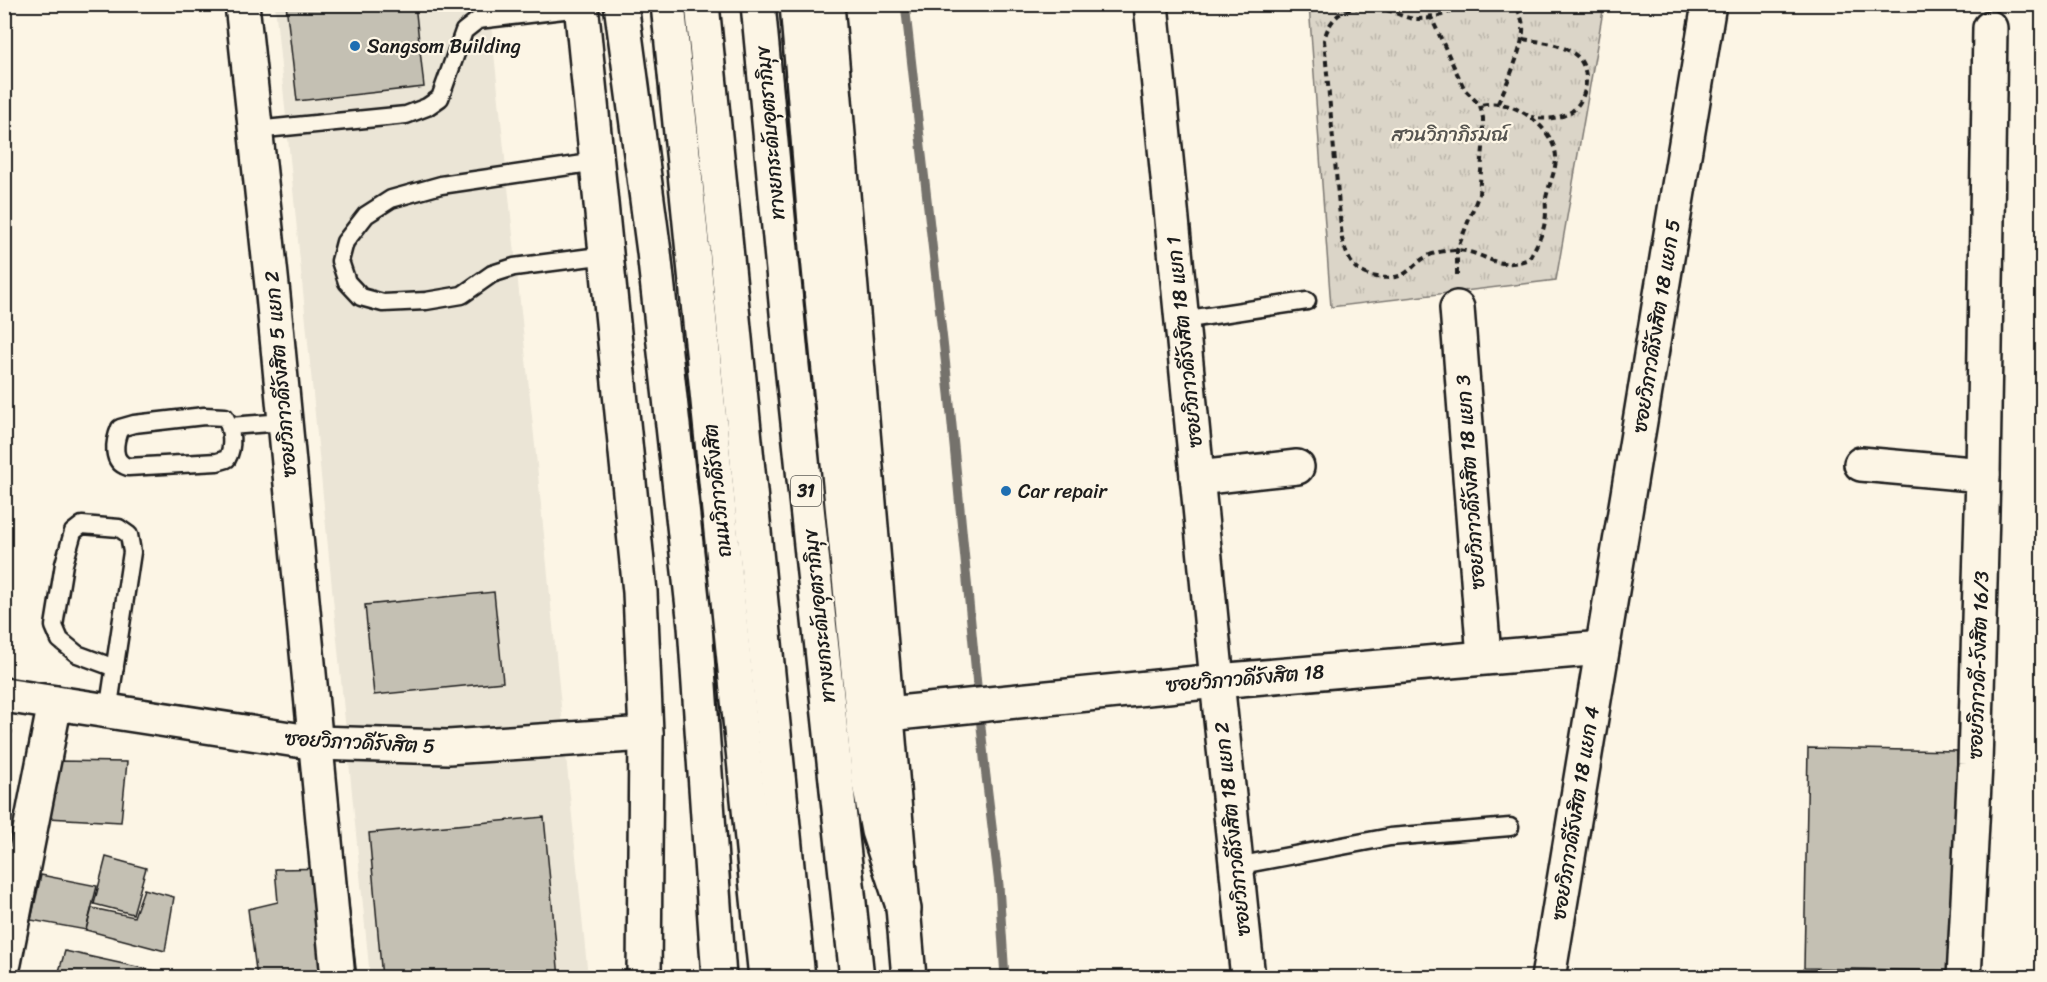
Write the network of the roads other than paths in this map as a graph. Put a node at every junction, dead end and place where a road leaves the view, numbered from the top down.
1 (242, 4) edge
2 (621, 4) edge
3 (668, 4) edge
4 (702, 4) edge
5 (758, 4) edge
6 (772, 4) edge
7 (827, 4) edge
8 (1151, 4) edge
9 (1710, 4) edge
10 (581, 6) edge
11 (798, 18) edge
12 (1990, 28) dead end
13 (255, 129) junction
14 (597, 162) junction
15 (606, 255) junction
16 (1307, 301) dead end
17 (1457, 308) dead end
18 (1182, 320) junction
19 (285, 422) junction
20 (230, 426) junction
21 (1861, 464) dead end
22 (1297, 467) dead end
23 (1983, 475) junction
24 (1197, 478) junction
25 (1602, 648) junction
26 (1484, 657) junction
27 (115, 668) junction
28 (1217, 681) junction
29 (4, 695) edge
30 (55, 703) junction
31 (108, 711) junction
32 (888, 714) junction
33 (645, 734) junction
34 (316, 743) junction
35 (1510, 826) dead end
36 (1236, 867) junction
37 (904, 909) junction
38 (4, 963) edge
39 (338, 978) edge
40 (644, 978) edge
41 (719, 978) edge
42 (766, 978) edge
43 (798, 978) edge
44 (857, 978) edge
45 (864, 978) edge
46 (909, 978) edge
47 (1248, 978) edge
48 (1548, 978) edge
49 (1964, 978) edge

1 - 13 main road, ซอยวิภาวดีรังสิต 5 แยก 2
2 - 41 main road
3 - 42 main road, ถนนวิภาวดีรังสิต
4 - 43 main road
5 - 44 main road, ทางยกระดับอุตราภิมุข / 31
6 - 45 main road, 31
7 - 32 main road
8 - 18 main road, ซอยวิภาวดีรังสิต 18 แยก 1
9 - 25 main road, ซอยวิภาวดีรังสิต 18 แยก 5
10 - 13 lane
10 - 14 main road
11 - 37 main road
12 - 23 main road, ซอยวิภาวดี-รังสิต 16/3
13 - 19 main road, ซอยวิภาวดีรังสิต 5 แยก 2
14 - 15 main road
14 - 15 lane
15 - 33 main road
16 - 18 lane
17 - 26 main road, ซอยวิภาวดีรังสิต 18 แยก 3
18 - 24 main road, ซอยวิภาวดีรังสิต 18 แยก 1
19 - 20 lane
19 - 34 main road, ซอยวิภาวดีรังสิต 5 แยก 2
20 - 20 lane
21 - 23 main road
22 - 24 main road
23 - 49 main road, ซอยวิภาวดี-รังสิต 16/3
24 - 28 main road, ซอยวิภาวดีรังสิต 18 แยก 1
25 - 26 main road, ซอยวิภาวดีรังสิต 18
25 - 48 main road, ซอยวิภาวดีรังสิต 18 แยก 4
26 - 28 main road, ซอยวิภาวดีรังสิต 18
27 - 27 lane
27 - 31 lane
28 - 32 main road, ซอยวิภาวดีรังสิต 18
28 - 36 main road, ซอยวิภาวดีรังสิต 18 แยก 2
29 - 30 main road, ซอยวิภาวดีรังสิต 5
30 - 31 main road, ซอยวิภาวดีรังสิต 5
30 - 38 main road
31 - 34 main road, ซอยวิภาวดีรังสิต 5
32 - 37 main road
33 - 34 main road, ซอยวิภาวดีรังสิต 5
33 - 40 main road
34 - 39 main road, ซอยวิภาวดีรังสิต 5 แยก 2
35 - 36 lane
36 - 47 main road, ซอยวิภาวดีรังสิต 18 แยก 2
37 - 46 main road

